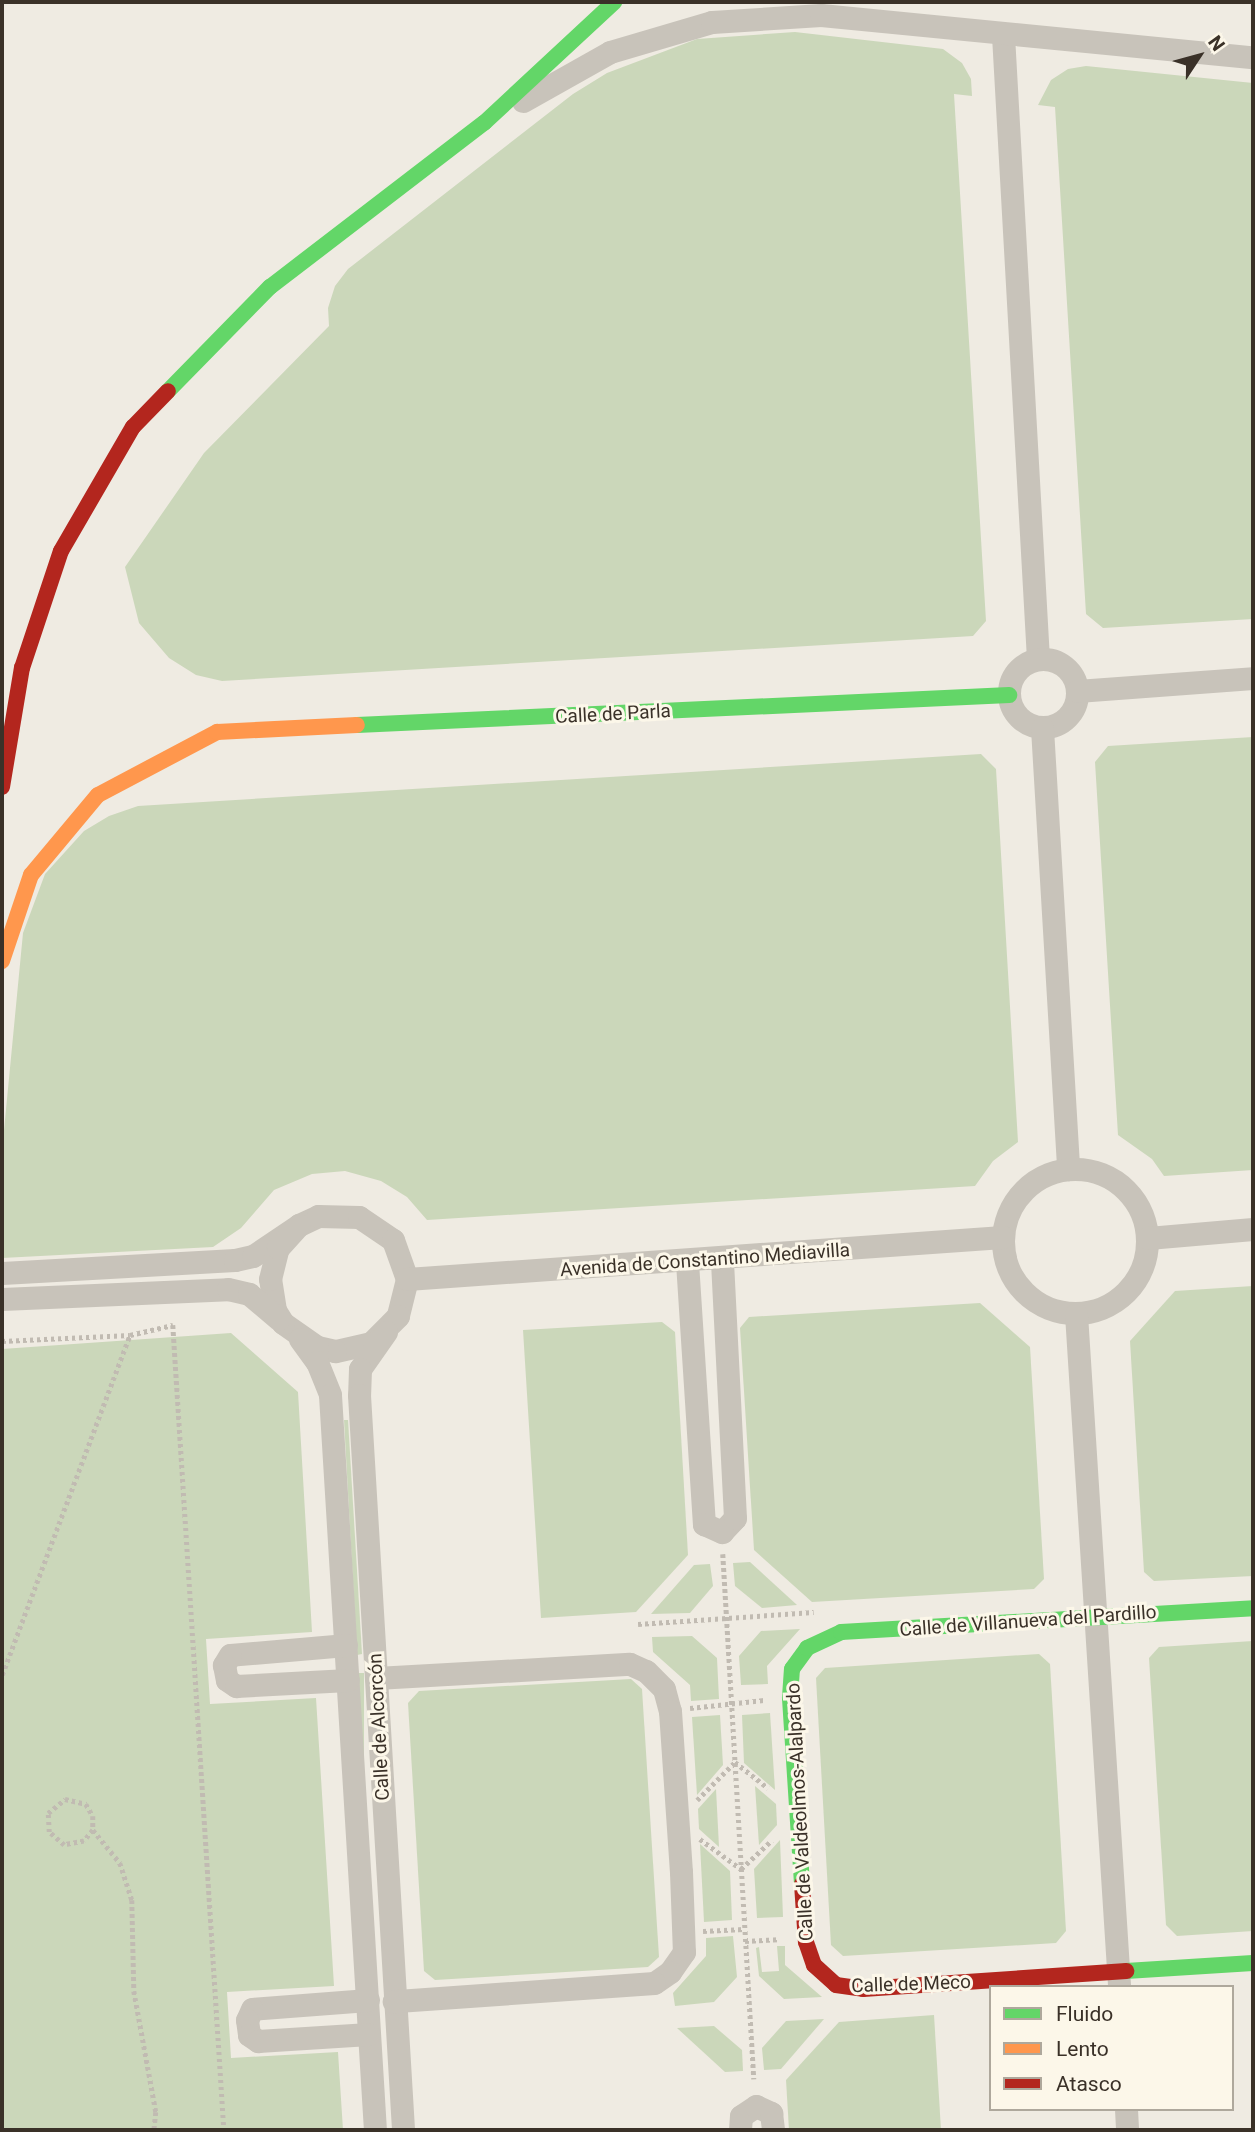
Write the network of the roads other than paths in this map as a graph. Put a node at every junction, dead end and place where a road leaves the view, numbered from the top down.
1 (614, 2) edge
2 (1003, 35) junction
3 (1253, 57) edge
4 (484, 123) junction
5 (1038, 659) junction
6 (1253, 678) edge
7 (1077, 691) junction
8 (1009, 695) junction
9 (1042, 728) junction
10 (2, 787) edge
11 (2, 961) edge
12 (1068, 1169) junction
13 (299, 1225) junction
14 (1253, 1229) edge
15 (1003, 1237) junction
16 (1147, 1238) junction
17 (722, 1259) junction
18 (687, 1262) junction
19 (2, 1273) edge
20 (407, 1279) junction
21 (2, 1299) edge
22 (1076, 1314) junction
23 (283, 1323) junction
24 (386, 1332) junction
25 (300, 1339) junction
26 (1253, 1608) edge
27 (1098, 1615) junction
28 (346, 1645) junction
29 (807, 1648) joint
30 (376, 1678) junction
31 (348, 1680) junction
32 (1253, 1963) edge
33 (824, 1976) joint
34 (1118, 1980) edge
35 (368, 2000) junction
36 (394, 2001) junction
37 (369, 2034) junction
38 (1126, 2111) edge
39 (375, 2130) edge
40 (403, 2130) edge
41 (740, 2130) edge
42 (773, 2130) edge
43 (1127, 2130) edge

1 - 4 street
2 - 3 street
2 - 4 street
2 - 5 street
4 - 10 street
5 - 7 street
5 - 8 street
6 - 7 street
7 - 9 street
8 - 9 street
8 - 11 street, Calle de Parla
9 - 12 street
12 - 15 street
12 - 16 street
13 - 19 street
13 - 20 street
13 - 23 street
14 - 16 street
15 - 17 street, Avenida de Constantino Mediavilla
15 - 22 street
16 - 22 street
17 - 18 street, Avenida de Constantino Mediavilla
17 - 18 street
18 - 20 street, Avenida de Constantino Mediavilla
20 - 24 street
21 - 23 street
22 - 27 street
23 - 25 street
24 - 25 street
24 - 30 street, Calle de Alcorcón
25 - 28 street, Calle de Alcorcón
26 - 27 street, Calle de Villanueva del Pardillo
27 - 29 street, Calle de Villanueva del Pardillo
27 - 34 street
28 - 31 street, Calle de Alcorcón
28 - 31 street
29 - 33 street, Calle de Valdeolmos-Alalpardo
30 - 36 street, Calle de Alcorcón
30 - 36 street
31 - 35 street, Calle de Alcorcón
32 - 34 street, Calle de Meco
33 - 34 street, Calle de Meco
35 - 37 street, Calle de Alcorcón
35 - 37 street
36 - 40 street, Calle de Alcorcón
37 - 39 street, Calle de Alcorcón
38 - 43 street
41 - 42 street

